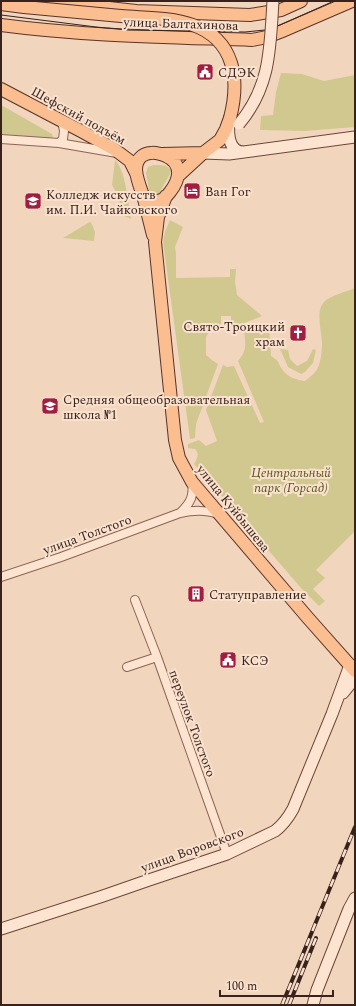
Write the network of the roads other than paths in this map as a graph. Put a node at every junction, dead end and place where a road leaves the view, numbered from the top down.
1 (46, 1) edge
2 (273, 1) edge
3 (301, 1) edge
4 (352, 1) edge
5 (1, 4) edge
6 (1, 24) edge
7 (1, 89) edge
8 (62, 121) junction
9 (231, 131) junction
10 (355, 137) edge
11 (1, 139) edge
12 (59, 143) junction
13 (242, 152) junction
14 (203, 153) junction
15 (121, 154) junction
16 (161, 154) junction
17 (136, 173) junction
18 (178, 176) junction
19 (166, 196) junction
20 (144, 197) junction
21 (155, 242) junction
22 (192, 482) junction
23 (180, 513) junction
24 (219, 514) junction
25 (1, 576) edge
26 (135, 600) dead end
27 (157, 657) junction
28 (353, 665) edge
29 (127, 667) dead end
30 (355, 678) edge
31 (337, 700) junction
32 (227, 854) junction
33 (355, 898) edge
34 (1, 929) edge
35 (313, 1005) edge

1 - 3 main road, улица Балтахинова
2 - 9 street, bridge
4 - 6 main road, улица Балтахинова
5 - 9 main road, bridge
7 - 8 main road, Шефский подъём
8 - 12 street
8 - 15 main road, Шефский подъём
9 - 13 street
9 - 14 main road, улица Куйбышева
10 - 13 street
11 - 12 street
12 - 15 street
13 - 14 street
14 - 16 main road
14 - 18 main road, улица Куйбышева
15 - 17 main road, Шефский подъём
16 - 17 main road
16 - 18 main road
17 - 20 main road, улица Куйбышева
18 - 19 main road, улица Куйбышева
19 - 20 main road
19 - 21 main road, улица Куйбышева
20 - 21 main road, улица Куйбышева
21 - 22 main road, улица Куйбышева
22 - 23 street
22 - 24 main road, улица Куйбышева
23 - 24 street, улица Толстого
23 - 25 street, улица Толстого
24 - 28 main road, улица Куйбышева
26 - 27 street, переулок Толстого
27 - 29 street
27 - 32 street, переулок Толстого
28 - 31 street, улица Воровского
30 - 31 street
31 - 32 street, улица Воровского
32 - 34 street, улица Воровского
33 - 35 street

